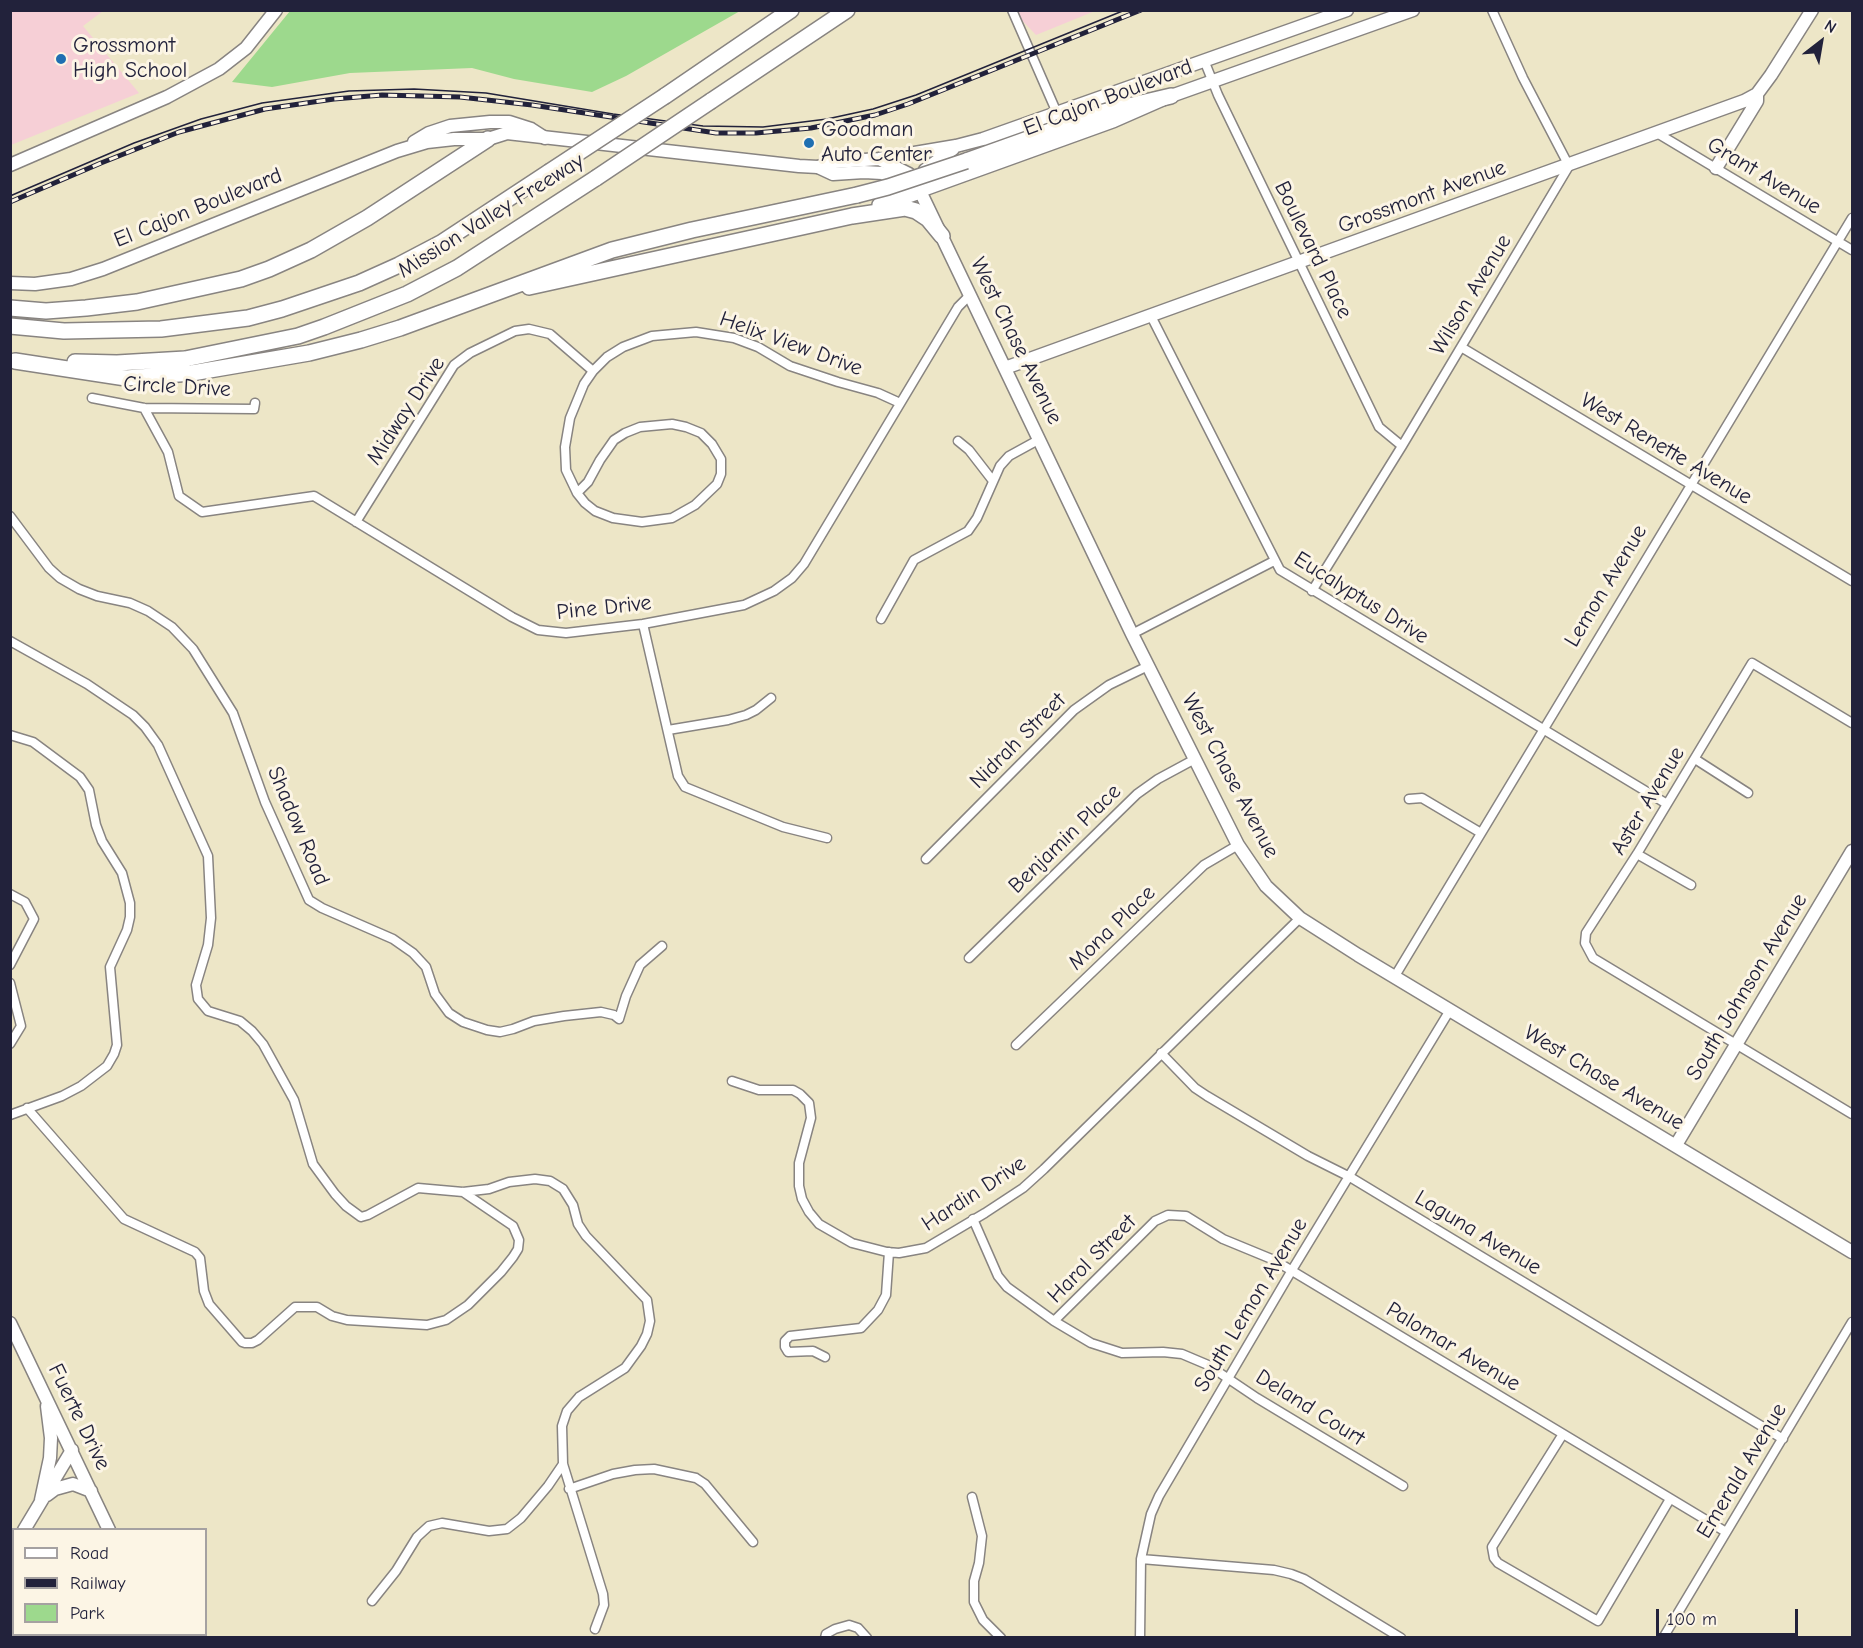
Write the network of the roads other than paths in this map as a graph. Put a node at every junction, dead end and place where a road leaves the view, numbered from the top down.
1 (276, 10) edge
2 (791, 10) edge
3 (847, 10) edge
4 (1011, 10) edge
5 (1347, 10) edge
6 (1413, 10) edge
7 (1492, 10) edge
8 (1812, 10) edge
9 (1204, 60) junction
10 (1213, 81) junction
11 (1757, 94) junction
12 (1171, 96) junction
13 (1057, 113) junction
14 (1658, 133) junction
15 (545, 138) junction
16 (488, 139) junction
17 (956, 146) junction
18 (397, 151) junction
19 (879, 159) junction
20 (10, 165) edge
21 (1569, 166) junction
22 (818, 167) junction
23 (1716, 168) junction
24 (920, 191) junction
25 (852, 216) junction
26 (1852, 218) edge
27 (942, 237) junction
28 (1839, 241) junction
29 (1852, 250) edge
30 (1299, 263) junction
31 (10, 283) edge
32 (493, 294) junction
33 (970, 296) junction
34 (10, 308) edge
35 (1151, 316) junction
36 (10, 326) edge
37 (1461, 347) junction
38 (13, 361) edge
39 (1005, 368) junction
40 (594, 371) junction
41 (93, 398) dead end
42 (900, 403) junction
43 (255, 404) dead end
44 (144, 408) junction
45 (1040, 439) junction
46 (958, 441) dead end
47 (1402, 446) junction
48 (993, 481) junction
49 (1692, 485) junction
50 (577, 493) junction
51 (10, 516) edge
52 (356, 522) junction
53 (1274, 561) junction
54 (1852, 581) edge
55 (1312, 591) junction
56 (881, 620) dead end
57 (643, 624) junction
58 (1132, 634) junction
59 (10, 641) edge
60 (1148, 666) junction
61 (771, 698) dead end
62 (1852, 723) edge
63 (668, 730) junction
64 (1544, 730) junction
65 (10, 735) edge
66 (1196, 759) junction
67 (1695, 759) junction
68 (1748, 793) dead end
69 (1409, 799) dead end
70 (1667, 804) junction
71 (1481, 833) junction
72 (827, 838) dead end
73 (1238, 845) junction
74 (1852, 851) edge
75 (1637, 854) junction
76 (926, 859) dead end
77 (1690, 885) dead end
78 (10, 894) edge
79 (1300, 918) junction
80 (663, 946) dead end
81 (969, 958) dead end
82 (10, 965) edge
83 (1395, 976) junction
84 (10, 983) edge
85 (1450, 1010) junction
86 (10, 1044) edge
87 (1016, 1045) dead end
88 (1738, 1045) junction
89 (1161, 1053) junction
90 (732, 1081) dead end
91 (27, 1108) junction
92 (1852, 1114) edge
93 (10, 1115) edge
94 (1676, 1145) junction
95 (1350, 1177) junction
96 (463, 1192) junction
97 (973, 1219) junction
98 (1155, 1221) joint
99 (889, 1252) junction
100 (1852, 1252) edge
101 (1292, 1270) junction
102 (1054, 1321) junction
103 (1852, 1322) edge
104 (12, 1328) edge
105 (825, 1357) dead end
106 (1228, 1378) junction
107 (47, 1398) junction
108 (1563, 1434) junction
109 (1783, 1439) junction
110 (72, 1450) junction
111 (563, 1464) junction
112 (1403, 1486) dead end
113 (569, 1488) junction
114 (91, 1491) junction
115 (972, 1497) dead end
116 (1670, 1499) junction
117 (42, 1500) junction
118 (25, 1528) edge
119 (108, 1528) edge
120 (1726, 1532) junction
121 (753, 1542) dead end
122 (1141, 1559) junction
123 (372, 1600) dead end
124 (595, 1629) dead end
125 (825, 1638) edge
126 (867, 1638) edge
127 (1001, 1638) edge
128 (1140, 1638) edge
129 (1401, 1638) edge
130 (1663, 1638) edge

1 - 20 main road
2 - 36 highway, Mission Valley Freeway, bridge
3 - 38 highway, Mission Valley Freeway, bridge
4 - 13 street
5 - 9 main road, El Cajon Boulevard
6 - 10 main road, El Cajon Boulevard
7 - 21 street
8 - 11 main road, Grossmont Avenue
9 - 10 street, Boulevard Place
9 - 13 main road, El Cajon Boulevard
10 - 12 main road, El Cajon Boulevard
10 - 30 street, Boulevard Place
11 - 14 main road, Grossmont Avenue
11 - 23 main road
12 - 24 main road, El Cajon Boulevard
12 - 32 highway, bridge
13 - 17 main road, El Cajon Boulevard
14 - 21 main road, Grossmont Avenue
14 - 23 street, Grant Avenue
15 - 16 main road, El Cajon Boulevard
15 - 18 main road, El Cajon Boulevard
15 - 22 main road, El Cajon Boulevard
16 - 18 main road, El Cajon Boulevard
16 - 34 highway
17 - 19 main road, El Cajon Boulevard
17 - 24 main road
18 - 31 main road, El Cajon Boulevard
19 - 22 main road, El Cajon Boulevard
19 - 24 main road, West Chase Avenue
21 - 30 main road, Grossmont Avenue
21 - 37 street, Wilson Avenue
22 - 24 main road, El Cajon Boulevard
23 - 28 street, Grant Avenue
24 - 25 highway
24 - 27 main road, West Chase Avenue
25 - 27 highway
25 - 32 highway
26 - 28 street, Lemon Avenue
27 - 33 main road, West Chase Avenue
28 - 29 street, Grant Avenue
28 - 49 street, Lemon Avenue
30 - 35 main road, Grossmont Avenue
30 - 47 street, Boulevard Place
32 - 38 highway
33 - 39 main road, West Chase Avenue
33 - 42 street, Pine Drive
35 - 39 main road, Grossmont Avenue
35 - 53 street, Eucalyptus Drive
37 - 47 street, Wilson Avenue
37 - 49 street, West Renette Avenue
39 - 45 main road, West Chase Avenue
40 - 42 street, Helix View Drive
40 - 50 street, Helix View Drive
40 - 52 street, Midway Drive
41 - 44 street, Circle Drive
42 - 57 street, Pine Drive
43 - 44 street, Circle Drive
44 - 52 street, Pine Drive
45 - 48 street
45 - 58 main road, West Chase Avenue
46 - 48 street
47 - 55 street, Wilson Avenue
48 - 56 street
49 - 54 street, West Renette Avenue
49 - 64 street, Lemon Avenue
50 - 50 street, Helix View Drive
51 - 80 street, Shadow Road
52 - 57 street, Pine Drive
53 - 55 street, Eucalyptus Drive
53 - 58 street
55 - 64 street, Eucalyptus Drive
57 - 63 street
58 - 60 main road, West Chase Avenue
59 - 96 street
60 - 66 main road, West Chase Avenue
60 - 76 street, Nidrah Street
61 - 63 street
62 - 67 street, Aster Avenue
63 - 72 street
64 - 70 street, Eucalyptus Drive
64 - 71 street, Lemon Avenue
65 - 91 street
66 - 73 main road, West Chase Avenue
66 - 81 street, Benjamin Place
67 - 68 street
67 - 70 street, Aster Avenue
69 - 71 street
70 - 75 street, Aster Avenue
71 - 83 street, Lemon Avenue
73 - 79 main road, West Chase Avenue
73 - 87 street, Mona Place
74 - 88 main road, South Johnson Avenue
75 - 77 street
75 - 88 street, Aster Avenue
78 - 82 street
79 - 83 main road, West Chase Avenue
79 - 89 street, Hardin Drive
83 - 85 main road, West Chase Avenue
84 - 86 street
85 - 94 main road, West Chase Avenue
85 - 95 street, South Lemon Avenue
88 - 92 street
88 - 94 main road, South Johnson Avenue
89 - 95 street, Laguna Avenue
89 - 97 street, Hardin Drive
90 - 99 street, Hardin Drive
91 - 93 street
91 - 96 street
94 - 100 main road, West Chase Avenue
95 - 101 street, South Lemon Avenue
95 - 109 street, Laguna Avenue
96 - 111 street
97 - 99 street, Hardin Drive
97 - 102 street, Deland Court
98 - 101 street, Palomar Avenue
98 - 102 street, Harol Street
99 - 105 street
101 - 106 street, South Lemon Avenue
101 - 108 street, Palomar Avenue
102 - 106 street, Deland Court
103 - 109 street, Emerald Avenue
104 - 107 main road, Fuerte Drive
106 - 112 street, Deland Court
106 - 122 street, South Lemon Avenue
107 - 110 main road, Fuerte Drive
107 - 117 main road
108 - 116 street, Palomar Avenue
108 - 116 street
109 - 120 street, Emerald Avenue
110 - 114 main road, Fuerte Drive
110 - 117 main road
111 - 113 street
111 - 123 street
113 - 121 street
113 - 124 street
114 - 117 main road
114 - 119 main road, Fuerte Drive
115 - 127 street
116 - 120 street, Palomar Avenue
117 - 118 main road
120 - 130 street, Emerald Avenue
122 - 128 street, South Lemon Avenue
122 - 129 street
125 - 126 street

